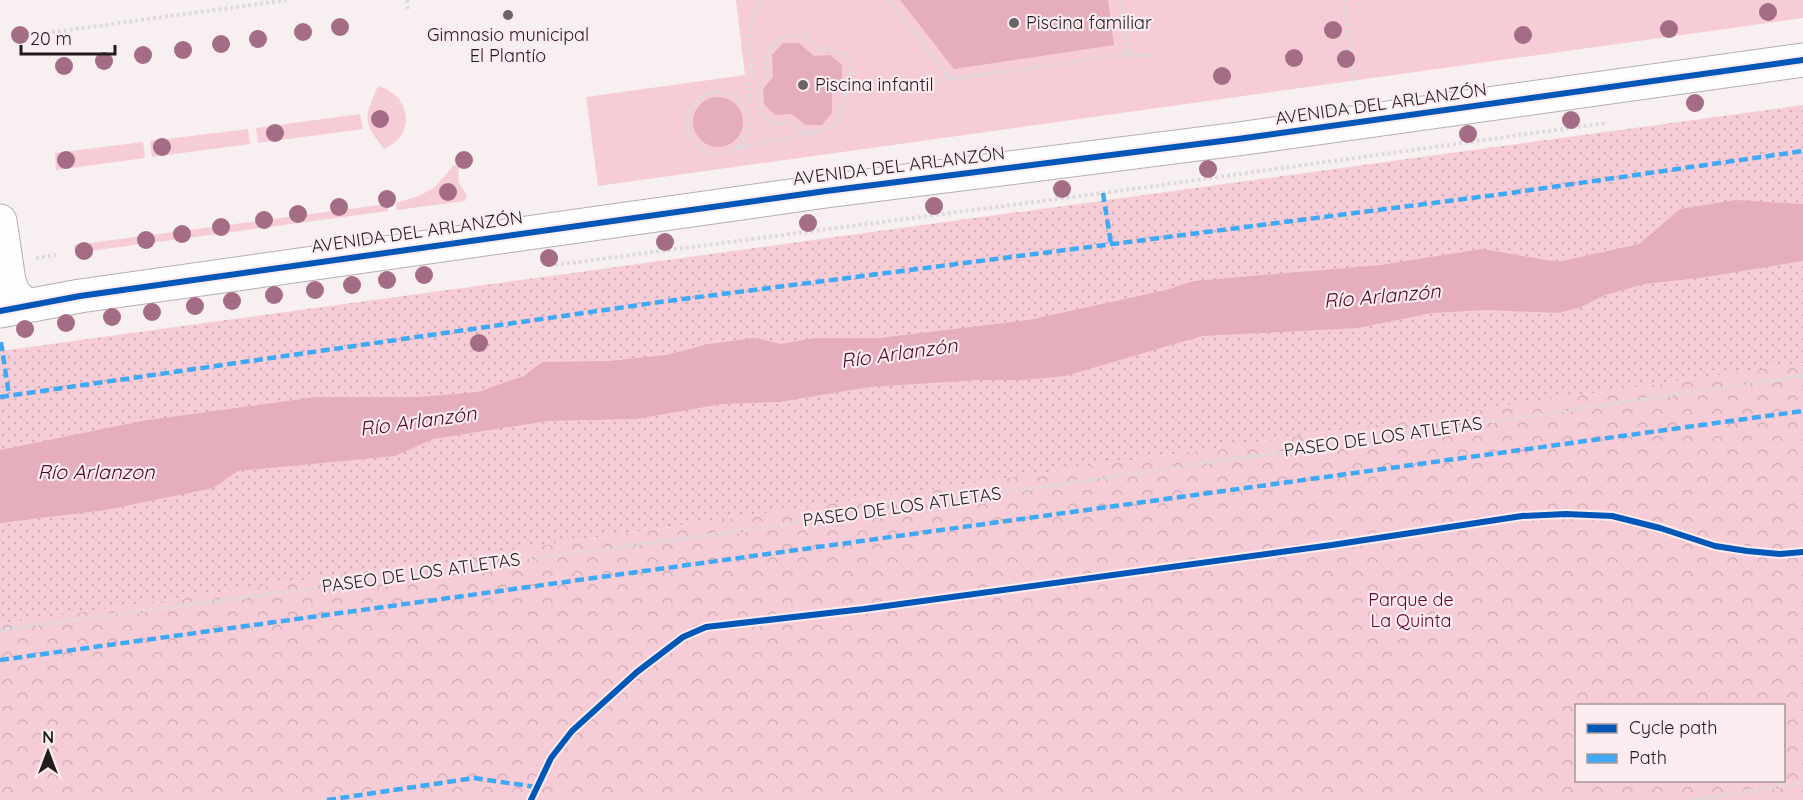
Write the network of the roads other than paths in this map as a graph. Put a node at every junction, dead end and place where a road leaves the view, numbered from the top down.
1 (1803, 60) edge
2 (0, 221) edge
3 (9, 297) edge

1 - 3 street, AVENIDA DEL ARLANZÓN
2 - 3 street

